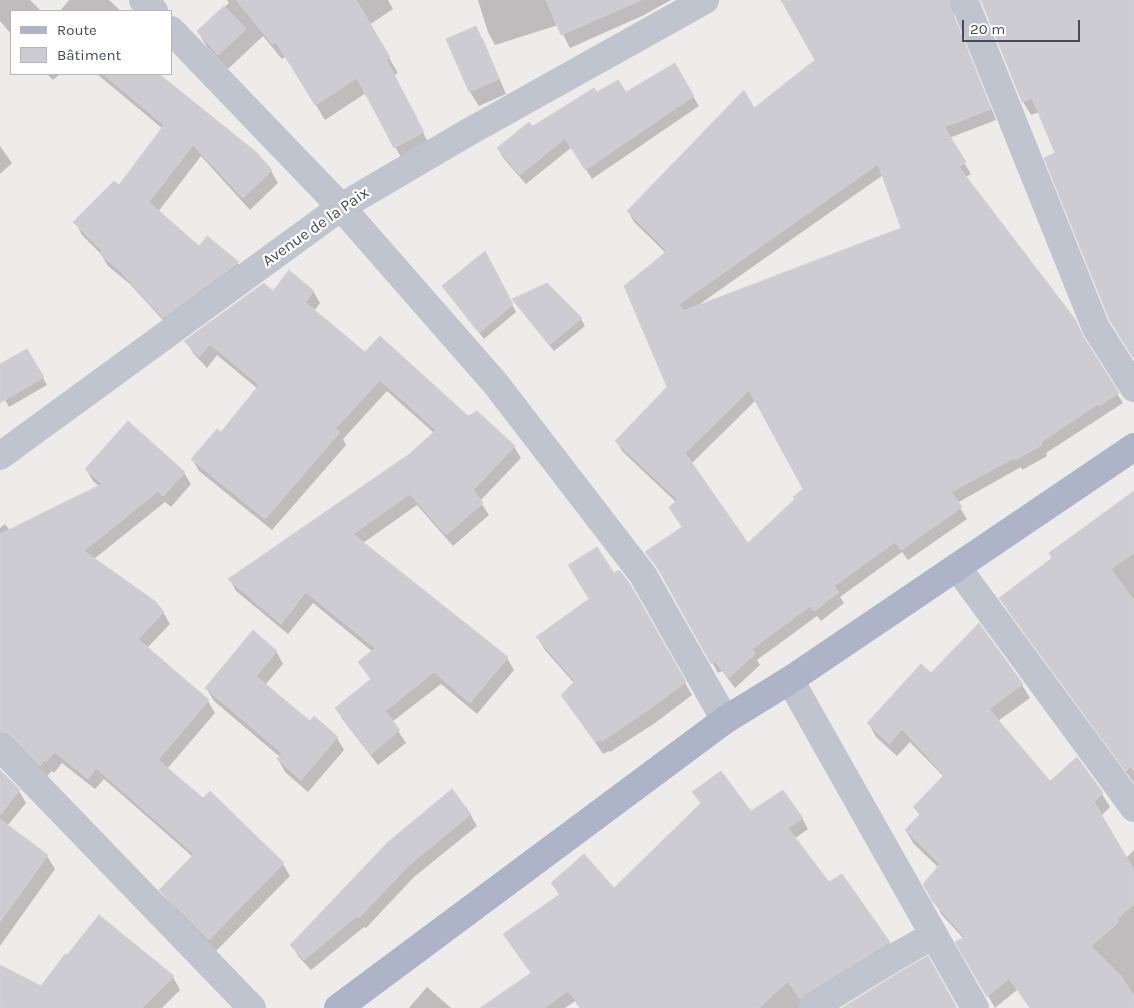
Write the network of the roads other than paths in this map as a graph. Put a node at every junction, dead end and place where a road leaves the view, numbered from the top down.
1 (143, 0) edge
2 (706, 0) edge
3 (964, 0) edge
4 (153, 10) edge
5 (172, 31) edge
6 (341, 207) junction
7 (1134, 388) edge
8 (1134, 447) edge
9 (0, 456) edge
10 (957, 567) junction
11 (790, 680) junction
12 (725, 720) junction
13 (0, 747) edge
14 (1134, 808) edge
15 (934, 935) junction
16 (252, 1008) edge
17 (338, 1008) edge
18 (812, 1008) edge
19 (975, 1008) edge

1 - 4 street
2 - 6 street, Avenue de la Paix
3 - 7 street
5 - 6 street
6 - 9 street, Avenue de la Paix
6 - 12 street
8 - 10 main road
10 - 11 main road
10 - 14 street
11 - 12 main road
11 - 15 street
12 - 17 main road
13 - 16 street
15 - 18 street
15 - 19 street

